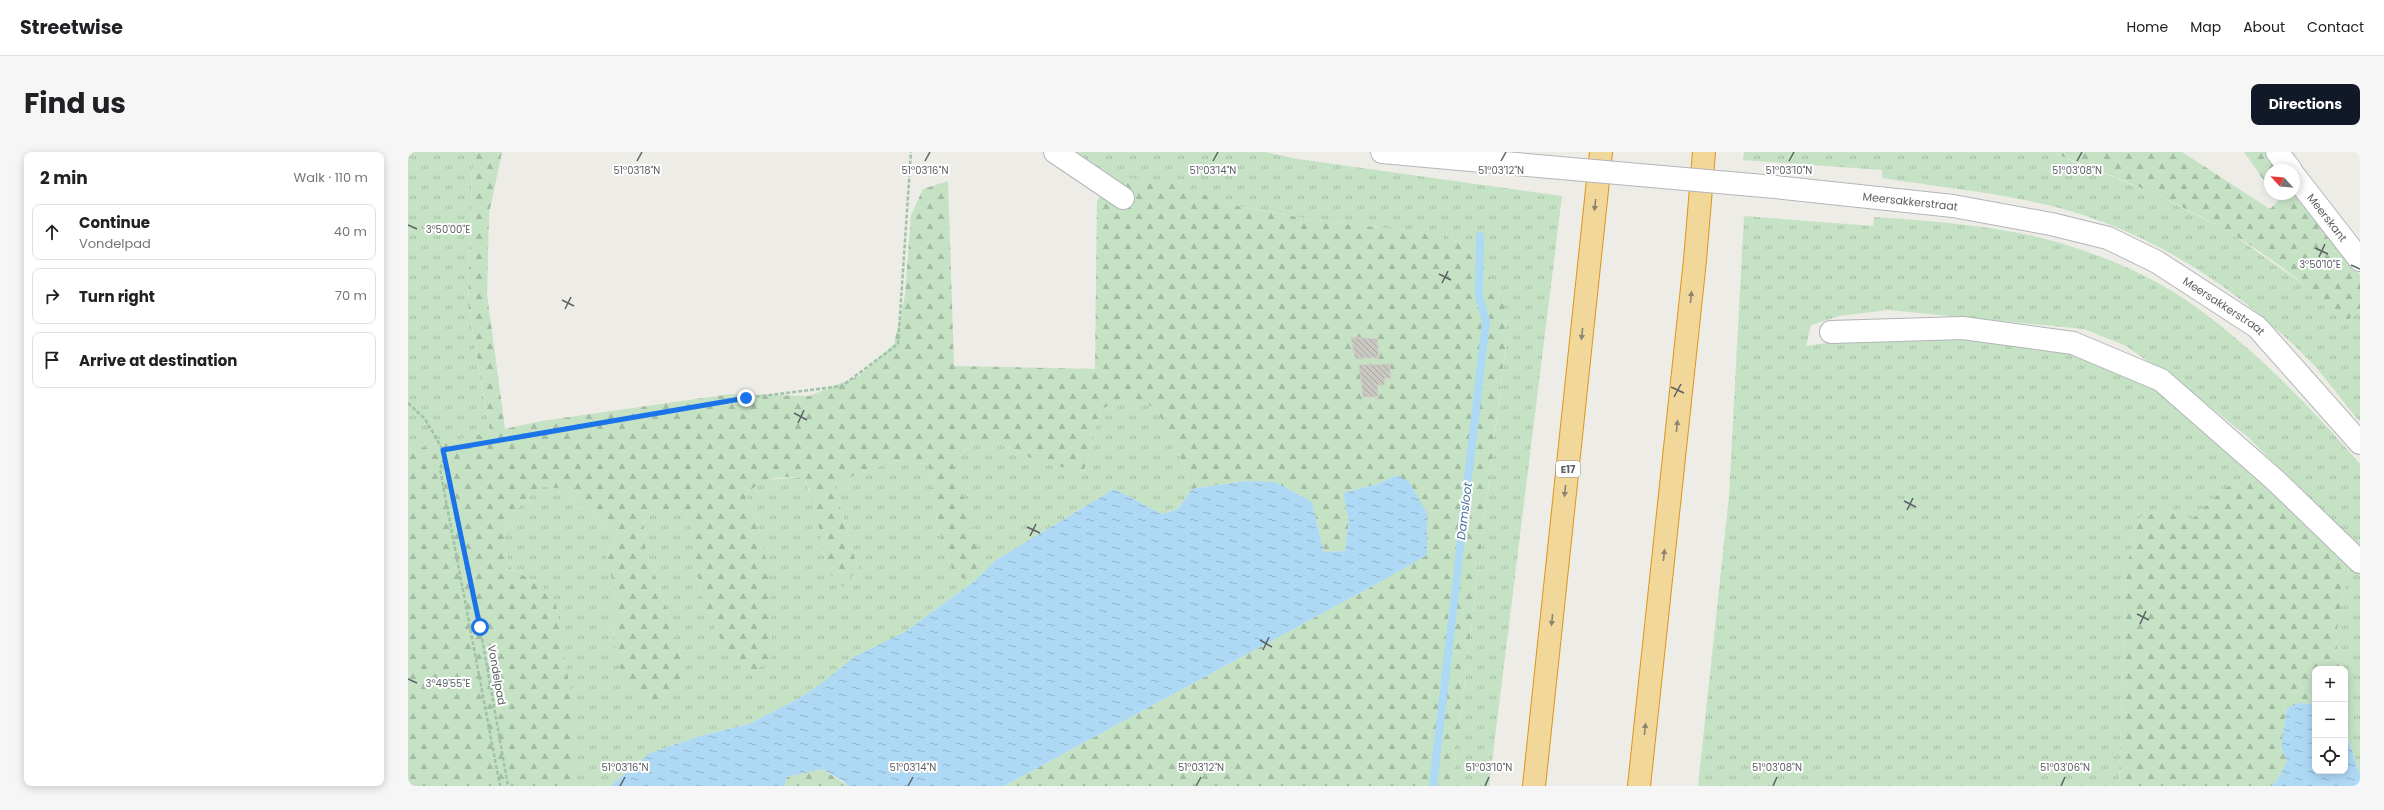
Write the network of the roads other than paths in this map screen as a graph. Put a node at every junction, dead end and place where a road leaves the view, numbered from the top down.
1 (1054, 152) edge
2 (1382, 152) edge
3 (1600, 152) edge
4 (1704, 152) edge
5 (2277, 152) edge
6 (2286, 164) edge
7 (2300, 183) edge
8 (1124, 198) dead end
9 (2360, 260) edge
10 (1831, 332) dead end
11 (2360, 443) edge
12 (2360, 562) edge
13 (1534, 786) edge
14 (1639, 786) edge

1 - 8 street
2 - 11 street, Meersakkerstraat, bridge
3 -> 13 highway, E17
14 -> 4 highway
5 - 6 street
7 - 9 street, Meerskant
10 - 12 street

